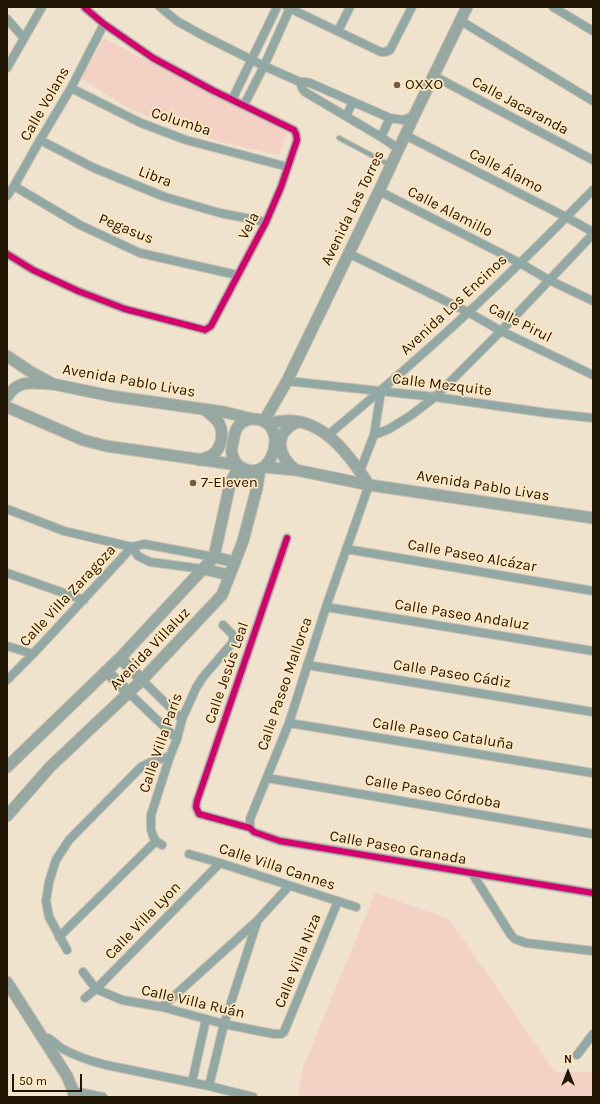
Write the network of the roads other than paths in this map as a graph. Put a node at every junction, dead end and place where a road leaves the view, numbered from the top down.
1 (42, 7) edge
2 (160, 7) edge
3 (277, 7) edge
4 (350, 7) edge
5 (412, 7) edge
6 (467, 7) edge
7 (553, 7) edge
8 (85, 8) edge
9 (289, 8) edge
10 (7, 19) edge
11 (461, 21) junction
12 (104, 24) junction
13 (267, 30) junction
14 (338, 30) junction
15 (593, 31) edge
16 (278, 35) junction
17 (24, 38) junction
18 (252, 60) junction
19 (264, 66) junction
20 (7, 68) edge
21 (434, 76) junction
22 (300, 82) junction
23 (71, 88) junction
24 (232, 100) junction
25 (593, 101) edge
26 (353, 102) junction
27 (244, 105) junction
28 (346, 116) junction
29 (414, 116) junction
30 (390, 118) junction
31 (405, 135) junction
32 (381, 137) junction
33 (339, 138) dead end
34 (40, 140) junction
35 (399, 149) junction
36 (593, 160) edge
37 (391, 165) junction
38 (288, 167) junction
39 (14, 186) junction
40 (593, 190) edge
41 (380, 191) junction
42 (7, 196) edge
43 (566, 217) junction
44 (266, 222) junction
45 (593, 233) edge
46 (348, 253) junction
47 (7, 254) edge
48 (520, 264) junction
49 (238, 275) junction
50 (549, 280) junction
51 (593, 301) edge
52 (468, 312) junction
53 (502, 331) junction
54 (7, 356) edge
55 (593, 375) edge
56 (287, 381) junction
57 (54, 384) junction
58 (381, 391) junction
59 (7, 397) edge
60 (435, 398) junction
61 (7, 407) edge
62 (205, 410) junction
63 (593, 418) edge
64 (262, 421) junction
65 (299, 422) junction
66 (328, 435) junction
67 (374, 435) junction
68 (199, 460) junction
69 (239, 466) junction
70 (262, 468) junction
71 (296, 470) junction
72 (360, 471) junction
73 (230, 484) junction
74 (369, 485) junction
75 (257, 488) junction
76 (7, 510) edge
77 (593, 518) edge
78 (287, 538) dead end
79 (132, 547) junction
80 (346, 549) junction
81 (214, 557) junction
82 (235, 562) junction
83 (203, 569) junction
84 (7, 574) edge
85 (230, 575) junction
86 (593, 590) edge
87 (84, 600) junction
88 (326, 607) junction
89 (224, 625) dead end
90 (7, 646) edge
91 (593, 651) edge
92 (33, 654) junction
93 (120, 658) junction
94 (307, 664) junction
95 (106, 671) junction
96 (7, 680) edge
97 (142, 680) junction
98 (129, 693) junction
99 (593, 712) edge
100 (182, 719) junction
101 (289, 723) junction
102 (177, 740) junction
103 (170, 756) junction
104 (7, 767) edge
105 (593, 773) edge
106 (268, 778) junction
107 (202, 815) joint
108 (7, 816) edge
109 (250, 828) junction
110 (593, 834) edge
111 (189, 854) dead end
112 (220, 862) junction
113 (472, 874) junction
114 (289, 886) junction
115 (593, 893) edge
116 (338, 901) junction
117 (356, 907) dead end
118 (257, 921) junction
119 (59, 937) junction
120 (67, 950) dead end
121 (593, 951) edge
122 (84, 972) dead end
123 (7, 982) edge
124 (96, 989) junction
125 (86, 998) dead end
126 (162, 1007) junction
127 (206, 1018) junction
128 (224, 1024) junction
129 (284, 1032) joint
130 (593, 1034) edge
131 (48, 1040) junction
132 (576, 1055) dead end
133 (192, 1082) junction
134 (209, 1086) junction
135 (74, 1094) edge
136 (103, 1097) edge
137 (253, 1097) edge

1 - 17 street
2 - 18 street
3 - 13 street
4 - 14 street
5 - 14 street
6 - 11 street, Avenida Las Torres
7 - 15 street
8 - 12 street, Vela
9 - 14 street
9 - 16 street
10 - 17 street
11 - 21 street, Avenida Las Torres
11 - 25 street
12 - 23 street, Calle Volans
12 - 24 street, Vela
13 - 16 street
13 - 18 street
16 - 19 street
17 - 20 street
18 - 19 street
18 - 24 street
19 - 22 street
19 - 27 street
21 - 29 street, Avenida Las Torres
21 - 36 street, Calle Jacaranda
22 - 26 street
22 - 28 street
23 - 34 street, Calle Volans
23 - 38 street, Columba
24 - 27 street, Vela
26 - 28 street
26 - 30 street
27 - 38 street, Vela
28 - 32 street
29 - 30 street
29 - 31 street, Avenida Las Torres
30 - 32 street
31 - 35 street, Avenida Las Torres
31 - 43 street, Calle Álamo
32 - 35 street
33 - 37 lane
34 - 39 street, Calle Volans
34 - 44 street, Libra
35 - 37 street, Avenida Las Torres
37 - 41 street, Avenida Las Torres
38 - 44 street, Vela
39 - 42 street, Calle Volans
39 - 49 street, Pegasus
40 - 43 street, Avenida Los Encinos
41 - 46 street, Avenida Las Torres
41 - 48 street, Calle Alamillo
43 - 45 street, Calle Álamo
43 - 48 street, Avenida Los Encinos
44 - 49 street, Vela
45 - 50 street
46 - 52 street, Calle Pirul
46 - 56 street, Avenida Las Torres
47 - 49 street, Vela
48 - 50 street, Calle Alamillo
48 - 52 street, Avenida Los Encinos
50 - 51 street, Calle Alamillo
50 - 53 street
52 - 53 street, Calle Pirul
52 - 58 street, Avenida Los Encinos
53 - 55 street, Calle Pirul
53 - 60 street
54 - 57 street, Avenida Pablo Livas
56 - 58 street, Calle Mezquite
56 - 64 street, Avenida Las Torres
57 - 59 street
57 - 62 street, Avenida Pablo Livas
58 - 60 street, Calle Mezquite
58 - 66 street, Avenida Los Encinos
58 - 67 street
60 - 63 street, Calle Mezquite
60 - 67 street
61 - 68 street
62 - 64 street, Avenida Pablo Livas
62 - 68 street
64 - 65 street, Avenida Pablo Livas
64 - 69 street
64 - 70 street
65 - 66 street, Avenida Pablo Livas
65 - 71 street
66 - 72 street, Avenida Pablo Livas
67 - 72 street
68 - 69 street
69 - 70 street
69 - 73 street
70 - 71 street, Avenida Pablo Livas
70 - 75 street, Avenida Villaluz
71 - 74 street, Avenida Pablo Livas
72 - 74 street, Avenida Pablo Livas
73 - 75 street
73 - 81 street
74 - 77 street, Avenida Pablo Livas
74 - 80 street, Calle Paseo Mallorca
75 - 82 street, Avenida Villaluz
76 - 79 street
78 - 107 street, Calle Jesús Leal
79 - 81 street
79 - 83 street
79 - 87 street, Calle Villa Zaragoza
80 - 86 street, Calle Paseo Alcázar
80 - 88 street, Calle Paseo Mallorca
81 - 82 street
81 - 83 street, Avenida Villaluz
82 - 85 street, Avenida Villaluz
83 - 85 street
83 - 93 street, Avenida Villaluz
84 - 87 street
85 - 97 street, Avenida Villaluz
87 - 92 street, Calle Villa Zaragoza
88 - 91 street, Calle Paseo Andaluz
88 - 94 street, Calle Paseo Mallorca
89 - 100 street, Calle Villa París
90 - 92 street
92 - 96 street, Calle Villa Zaragoza
93 - 95 street, Avenida Villaluz
93 - 97 street
94 - 99 street, Calle Paseo Cádiz
94 - 101 street, Calle Paseo Mallorca
95 - 98 street
95 - 104 street, Avenida Villaluz
97 - 98 street, Avenida Villaluz
97 - 100 street
98 - 102 street
98 - 108 street, Avenida Villaluz
100 - 102 street, Calle Villa París
101 - 105 street, Calle Paseo Cataluña
101 - 106 street, Calle Paseo Mallorca
102 - 103 street, Calle Villa París
103 - 119 street, Calle Villa París
103 - 119 street
106 - 109 street, Calle Paseo Mallorca
106 - 110 street, Calle Paseo Córdoba
107 - 109 street, Calle Paseo Granada
109 - 113 street, Calle Paseo Granada
111 - 112 street, Calle Villa Cannes
112 - 114 street, Calle Villa Cannes
112 - 124 street, Calle Villa Lyon
113 - 115 street, Calle Paseo Granada
113 - 121 street
114 - 116 street, Calle Villa Cannes
114 - 118 street
116 - 117 street, Calle Villa Cannes
116 - 129 street, Calle Villa Niza
118 - 126 street
118 - 128 street
119 - 120 street
122 - 124 street
123 - 131 street
124 - 125 street, Calle Villa Lyon
124 - 126 street, Calle Villa Ruán
126 - 127 street, Calle Villa Ruán
127 - 128 street, Calle Villa Ruán
127 - 133 street
128 - 129 street, Calle Villa Ruán
128 - 134 street
130 - 132 street
131 - 133 street
131 - 135 street
133 - 134 street
134 - 137 street
135 - 136 street

